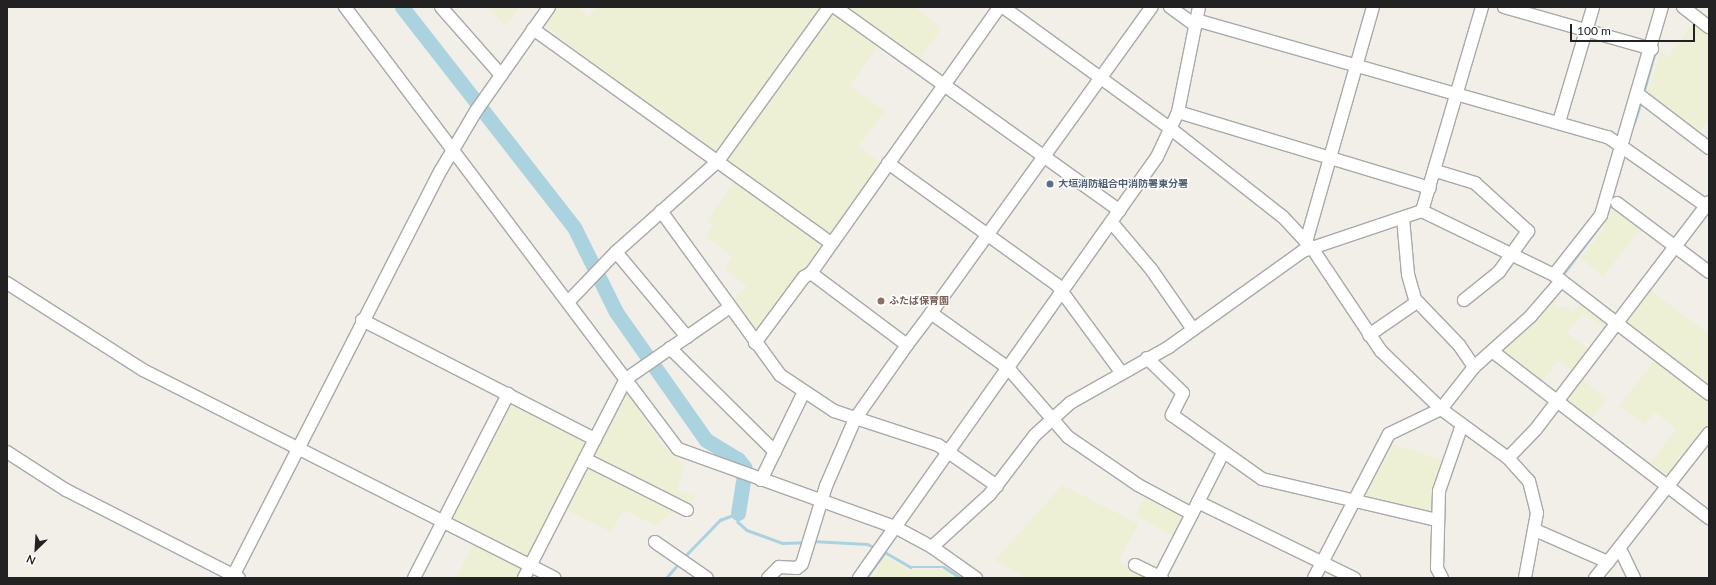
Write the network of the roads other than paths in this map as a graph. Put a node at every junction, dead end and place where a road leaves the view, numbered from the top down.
1 (345, 7) edge
2 (441, 7) edge
3 (549, 7) edge
4 (829, 7) edge
5 (836, 7) edge
6 (999, 7) edge
7 (1003, 7) edge
8 (1152, 7) edge
9 (1170, 7) edge
10 (1199, 7) edge
11 (1373, 7) edge
12 (1482, 7) edge
13 (1504, 7) edge
14 (1593, 7) edge
15 (1662, 7) edge
16 (1683, 7) edge
17 (1196, 23) junction
18 (1709, 27) edge
19 (533, 29) junction
20 (1586, 30) junction
21 (1652, 49) junction
22 (1356, 65) junction
23 (501, 74) junction
24 (1100, 76) junction
25 (944, 85) junction
26 (1458, 93) junction
27 (1638, 94) junction
28 (1178, 112) junction
29 (1559, 122) junction
30 (1171, 129) junction
31 (1623, 144) junction
32 (454, 148) junction
33 (1709, 148) edge
34 (1043, 156) junction
35 (1330, 158) junction
36 (718, 161) junction
37 (888, 163) junction
38 (1436, 171) junction
39 (1430, 188) junction
40 (1617, 203) dead end
41 (1708, 204) edge
42 (661, 211) junction
43 (1422, 211) junction
44 (1120, 212) junction
45 (1403, 218) junction
46 (1112, 224) junction
47 (987, 235) junction
48 (831, 243) junction
49 (1309, 244) junction
50 (1674, 246) junction
51 (616, 252) junction
52 (1513, 255) junction
53 (1709, 272) edge
54 (811, 273) junction
55 (1558, 278) junction
56 (7, 283) edge
57 (1062, 292) junction
58 (1464, 300) dead end
59 (569, 301) junction
60 (1417, 302) junction
61 (730, 307) junction
62 (931, 313) junction
63 (362, 320) junction
64 (1617, 324) junction
65 (1192, 328) junction
66 (1369, 335) junction
67 (687, 337) junction
68 (755, 343) junction
69 (907, 345) junction
70 (670, 348) junction
71 (1492, 351) junction
72 (1147, 358) junction
73 (1474, 367) junction
74 (1008, 368) junction
75 (1121, 372) junction
76 (626, 379) junction
77 (508, 394) junction
78 (803, 394) junction
79 (1709, 394) edge
80 (1557, 401) junction
81 (1441, 409) junction
82 (855, 419) junction
83 (1052, 419) junction
84 (1462, 425) junction
85 (1709, 433) edge
86 (595, 439) junction
87 (296, 447) junction
88 (949, 451) junction
89 (7, 452) edge
90 (775, 452) junction
91 (1222, 453) junction
92 (1508, 458) junction
93 (585, 459) junction
94 (760, 480) junction
95 (997, 486) junction
96 (1668, 486) junction
97 (1354, 499) junction
98 (821, 501) junction
99 (1198, 502) junction
100 (687, 510) dead end
101 (1192, 514) junction
102 (1709, 518) edge
103 (1437, 520) junction
104 (442, 521) junction
105 (894, 527) junction
106 (1535, 530) junction
107 (655, 542) dead end
108 (932, 547) junction
109 (1620, 549) junction
110 (1608, 562) junction
111 (1321, 564) junction
112 (1135, 565) dead end
113 (530, 566) junction
114 (235, 577) edge
115 (414, 578) edge
116 (524, 578) edge
117 (554, 578) edge
118 (707, 578) edge
119 (768, 578) edge
120 (859, 578) edge
121 (976, 578) edge
122 (1160, 578) edge
123 (1314, 578) edge
124 (1354, 578) edge
125 (1442, 578) edge
126 (1525, 578) edge
127 (1595, 578) edge
128 (1634, 578) edge

1 - 32 street
2 - 23 street
3 - 19 street
4 - 36 street
5 - 25 street
6 - 25 street
7 - 24 street
8 - 24 street
9 - 17 street
10 - 17 street
11 - 22 street
12 - 26 street
13 - 20 street
14 - 20 street
15 - 21 street
16 - 18 street
17 - 22 street
17 - 28 street
19 - 23 street
19 - 36 street
20 - 21 street
20 - 29 street
21 - 27 street
22 - 26 street
22 - 35 street
23 - 32 street
24 - 30 street
24 - 34 street
25 - 34 street
25 - 37 street
26 - 29 street
26 - 38 street
27 - 31 street
27 - 33 street
28 - 30 street
28 - 35 street
29 - 31 street
30 - 44 street
30 - 49 street
31 - 41 street
31 - 55 street
32 - 59 street
32 - 63 street
34 - 44 street
34 - 47 street
35 - 39 street
35 - 49 street
36 - 42 street
36 - 48 street
37 - 47 street
37 - 48 street
38 - 39 street
38 - 52 street
39 - 43 street
40 - 50 street
41 - 50 street
42 - 51 street
42 - 61 street
43 - 45 street
43 - 52 street
44 - 46 street
45 - 49 street
45 - 60 street
46 - 57 street
46 - 65 street
47 - 57 street
47 - 62 street
48 - 54 street
49 - 65 street
49 - 66 street
50 - 53 street
50 - 64 street
51 - 59 street
51 - 67 street
52 - 55 street
52 - 58 street
54 - 68 street
54 - 69 street
55 - 64 street
55 - 71 street
56 - 87 street
57 - 74 street
57 - 75 street
59 - 76 street
60 - 66 street
60 - 73 street
61 - 67 street
61 - 68 street
62 - 69 street
62 - 74 street
63 - 77 street
63 - 87 street
64 - 79 street
64 - 80 street
65 - 72 street
66 - 81 street
67 - 70 street
68 - 78 street
69 - 82 street
70 - 76 street
70 - 90 street
71 - 73 street
71 - 80 street
72 - 75 street
72 - 91 street
73 - 81 street
74 - 83 street
74 - 88 street
75 - 83 street
76 - 86 street
76 - 94 street
77 - 86 street
77 - 104 street
78 - 82 street
78 - 90 street
80 - 92 street
80 - 96 street
81 - 84 street
81 - 97 street
82 - 88 street
82 - 98 street
83 - 95 street
83 - 101 street
84 - 92 street
84 - 103 street
85 - 96 street
86 - 93 street
87 - 104 street
87 - 114 street
88 - 95 street
88 - 105 street
89 - 114 street
90 - 94 street
91 - 97 street
91 - 99 street
92 - 106 street
93 - 100 street
93 - 113 street
94 - 98 street
95 - 108 street
96 - 102 street
96 - 109 street
97 - 103 street
97 - 111 street
98 - 105 street
98 - 119 street
99 - 101 street
99 - 111 street
101 - 122 street
103 - 125 street
104 - 113 street
104 - 115 street
105 - 108 street
105 - 120 street
106 - 110 street
106 - 126 street
107 - 118 street
108 - 121 street
109 - 110 street
109 - 128 street
110 - 127 street
111 - 123 street
111 - 124 street
112 - 122 street
113 - 116 street
113 - 117 street

